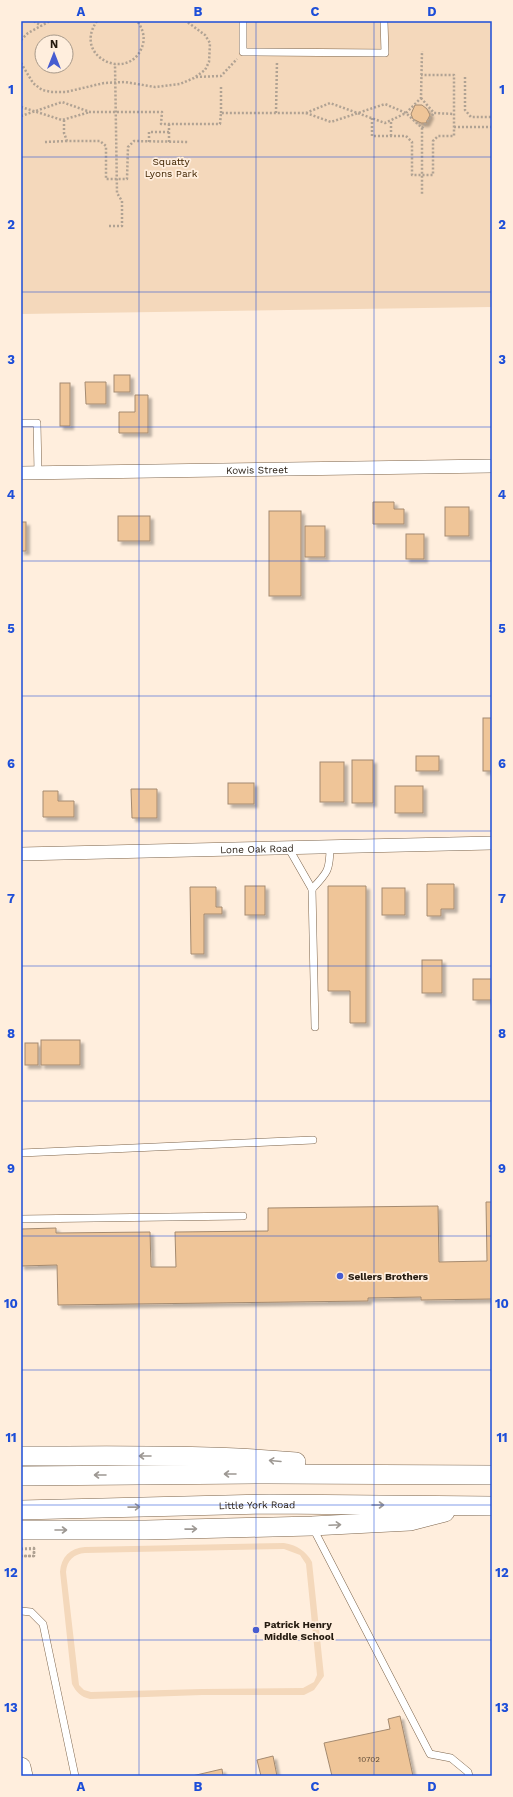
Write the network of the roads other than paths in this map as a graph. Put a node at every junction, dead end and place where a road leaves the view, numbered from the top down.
1 (243, 21) edge
2 (384, 21) edge
3 (21, 423) edge
4 (492, 466) edge
5 (21, 473) edge
6 (38, 473) junction
7 (492, 843) edge
8 (330, 846) junction
9 (288, 847) junction
10 (21, 854) edge
11 (312, 889) junction
12 (315, 1027) dead end
13 (313, 1140) dead end
14 (21, 1153) edge
15 (244, 1216) dead end
16 (21, 1219) edge
17 (21, 1456) edge
18 (26, 1475) edge
19 (492, 1475) edge
20 (467, 1476) junction
21 (470, 1506) junction
22 (492, 1506) edge
23 (30, 1509) edge
24 (312, 1526) junction
25 (21, 1537) edge
26 (21, 1611) edge
27 (21, 1767) edge
28 (23, 1776) edge
29 (75, 1776) edge
30 (468, 1776) edge

1 - 2 lane
3 - 6 lane
4 - 6 street, Kowis Street
5 - 6 street, Kowis Street
7 - 8 street, Lone Oak Road
8 - 9 street, Lone Oak Road
8 - 11 lane
9 - 10 street, Lone Oak Road
9 - 11 lane
11 - 12 lane
13 - 14 lane
15 - 16 lane
20 -> 17 main road
20 -> 18 main road
19 - 20 main road
21 - 22 main road, Little York Road
23 -> 21 main road, Little York Road
24 -> 21 main road
25 -> 24 main road
24 - 30 lane
26 - 29 lane
27 - 28 main road

